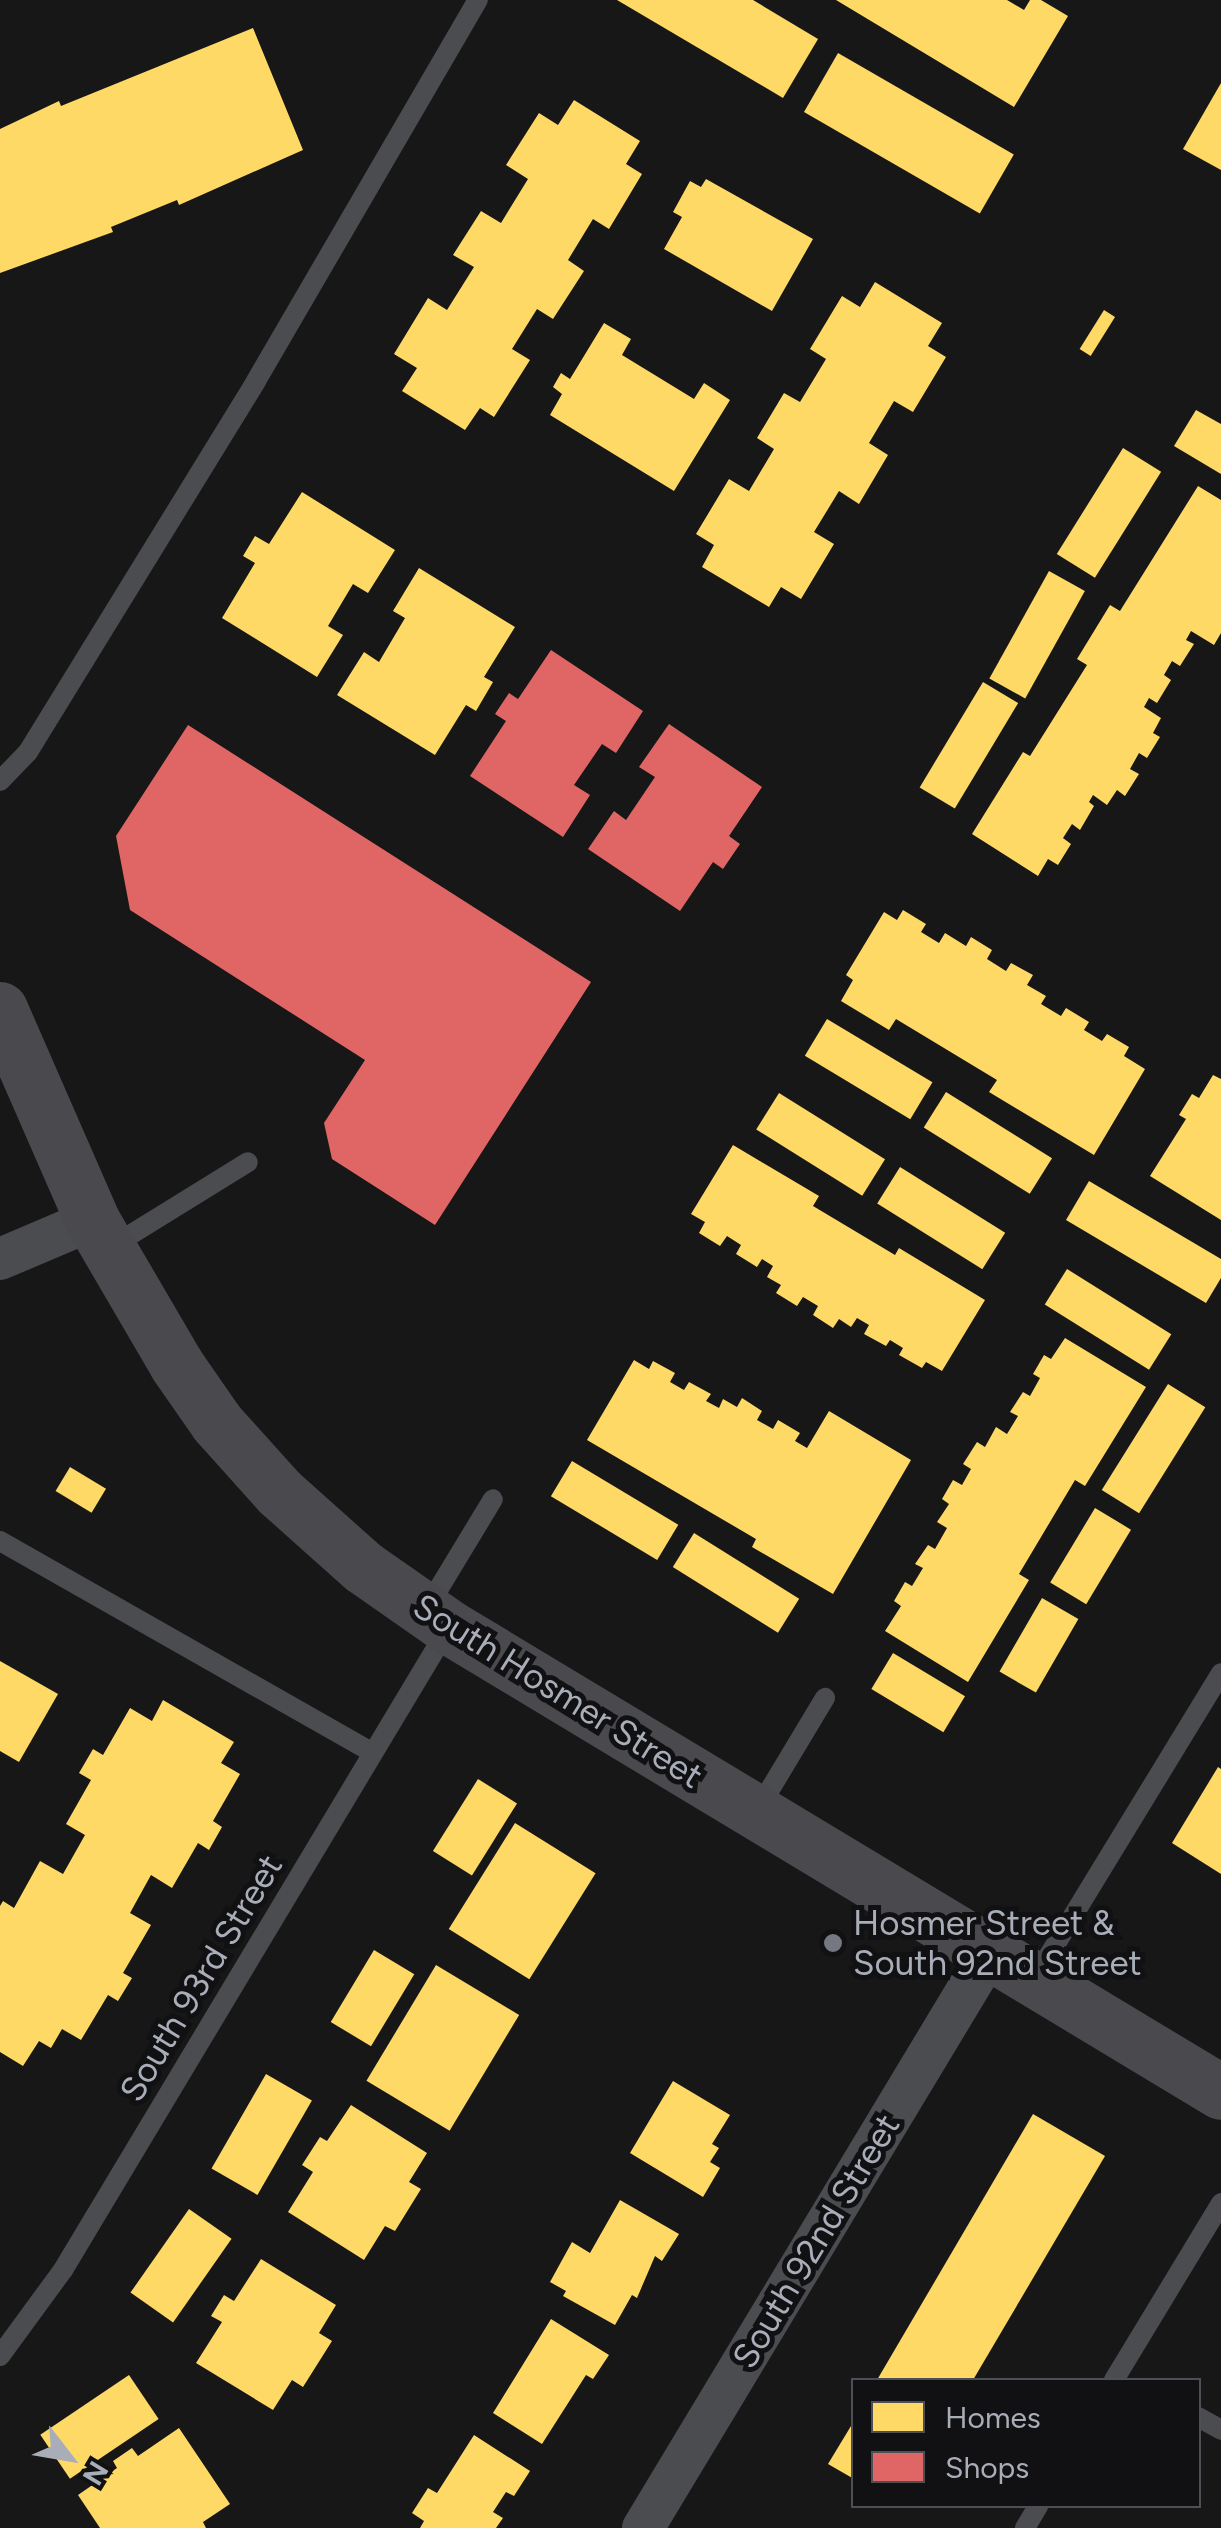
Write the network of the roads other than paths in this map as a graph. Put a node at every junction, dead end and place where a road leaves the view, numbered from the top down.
1 (478, 0) edge
2 (0, 781) edge
3 (0, 1009) edge
4 (248, 1162) dead end
5 (100, 1234) junction
6 (0, 1259) edge
7 (493, 1498) dead end
8 (0, 1541) edge
9 (437, 1619) junction
10 (1221, 1672) edge
11 (825, 1698) dead end
12 (374, 1753) junction
13 (756, 1813) junction
14 (1011, 1967) junction
15 (1221, 2092) edge
16 (1221, 2202) edge
17 (0, 2356) edge
18 (1124, 2377) edge
19 (642, 2528) edge

1 - 2 lane
3 - 5 main road, South Hosmer Street
4 - 5 lane
5 - 6 street
5 - 9 main road, South Hosmer Street
7 - 9 lane, South 93rd Street
8 - 12 lane
9 - 12 lane, South 93rd Street
9 - 13 main road, South Hosmer Street
10 - 14 lane
11 - 13 lane
12 - 17 lane, South 93rd Street
13 - 14 main road, South Hosmer Street
14 - 15 main road, South Hosmer Street
14 - 19 street, South 92nd Street
16 - 18 lane

